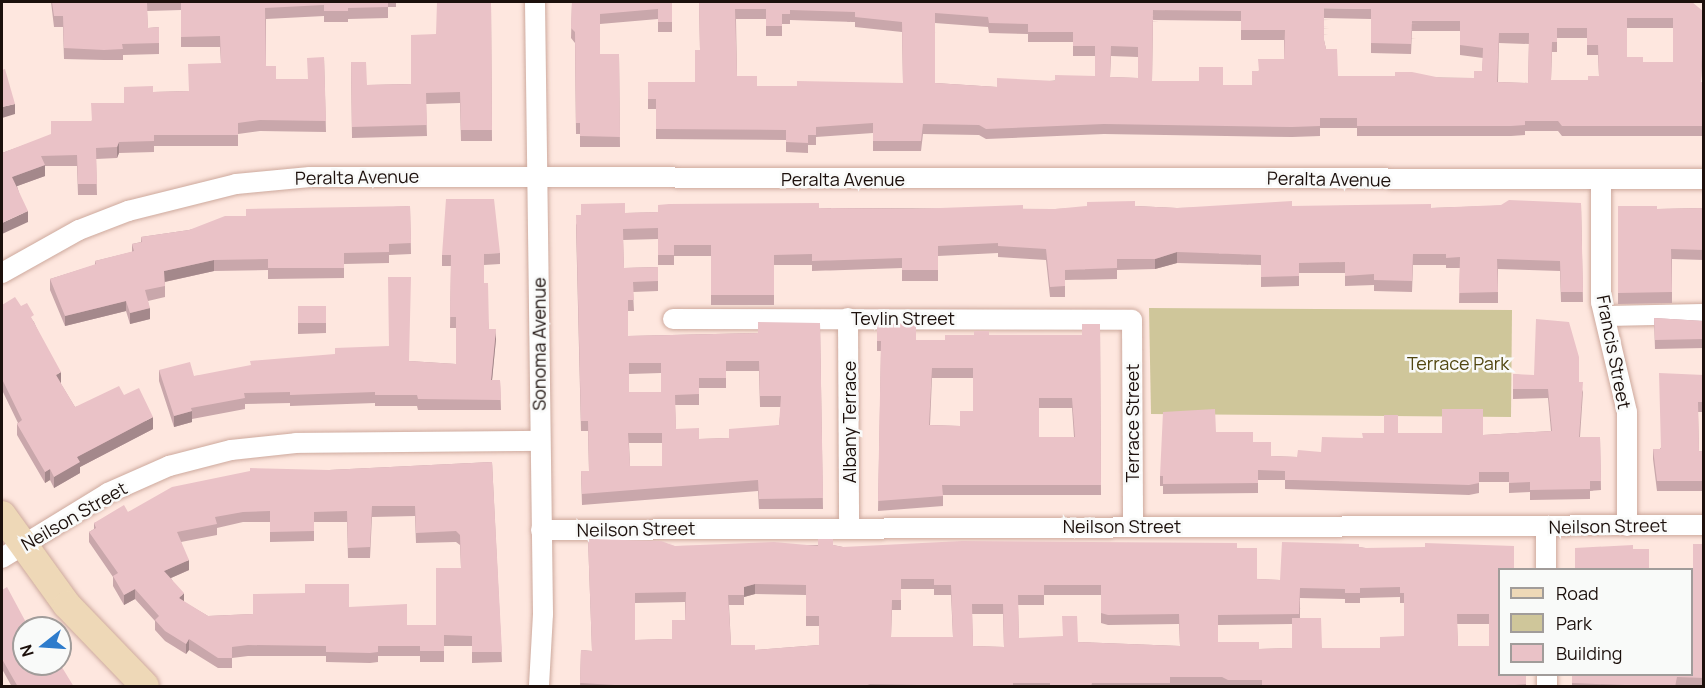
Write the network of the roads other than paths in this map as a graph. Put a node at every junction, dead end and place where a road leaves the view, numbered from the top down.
1 (535, 2) edge
2 (538, 176) junction
3 (1601, 179) junction
4 (1704, 179) edge
5 (2, 273) edge
6 (1704, 314) edge
7 (1605, 316) junction
8 (848, 318) junction
9 (673, 319) dead end
10 (1132, 320) joint
11 (540, 441) junction
12 (2, 515) edge
13 (1704, 525) edge
14 (849, 526) junction
15 (1133, 526) junction
16 (1627, 526) junction
17 (1546, 527) junction
18 (541, 530) junction
19 (12, 552) edge
20 (1546, 568) edge
21 (145, 687) edge
22 (539, 687) edge

1 - 2 street, Sonoma Avenue
2 - 3 street, Peralta Avenue
2 - 5 street, Peralta Avenue
2 - 11 street, Sonoma Avenue
3 - 4 street, Peralta Avenue
3 - 7 street, Francis Street
6 - 7 street
7 - 16 street, Francis Street
8 - 9 street, Tevlin Street
8 - 10 street, Tevlin Street
8 - 14 street, Albany Terrace
10 - 15 street, Terrace Street
11 - 18 street, Sonoma Avenue
11 - 19 street, Neilson Street
12 - 19 main road
13 - 16 street, Neilson Street
14 - 15 street, Neilson Street
14 - 18 street, Neilson Street
15 - 17 street, Neilson Street
16 - 17 street, Neilson Street
17 - 20 street
18 - 22 street, Sonoma Avenue
19 - 21 main road

